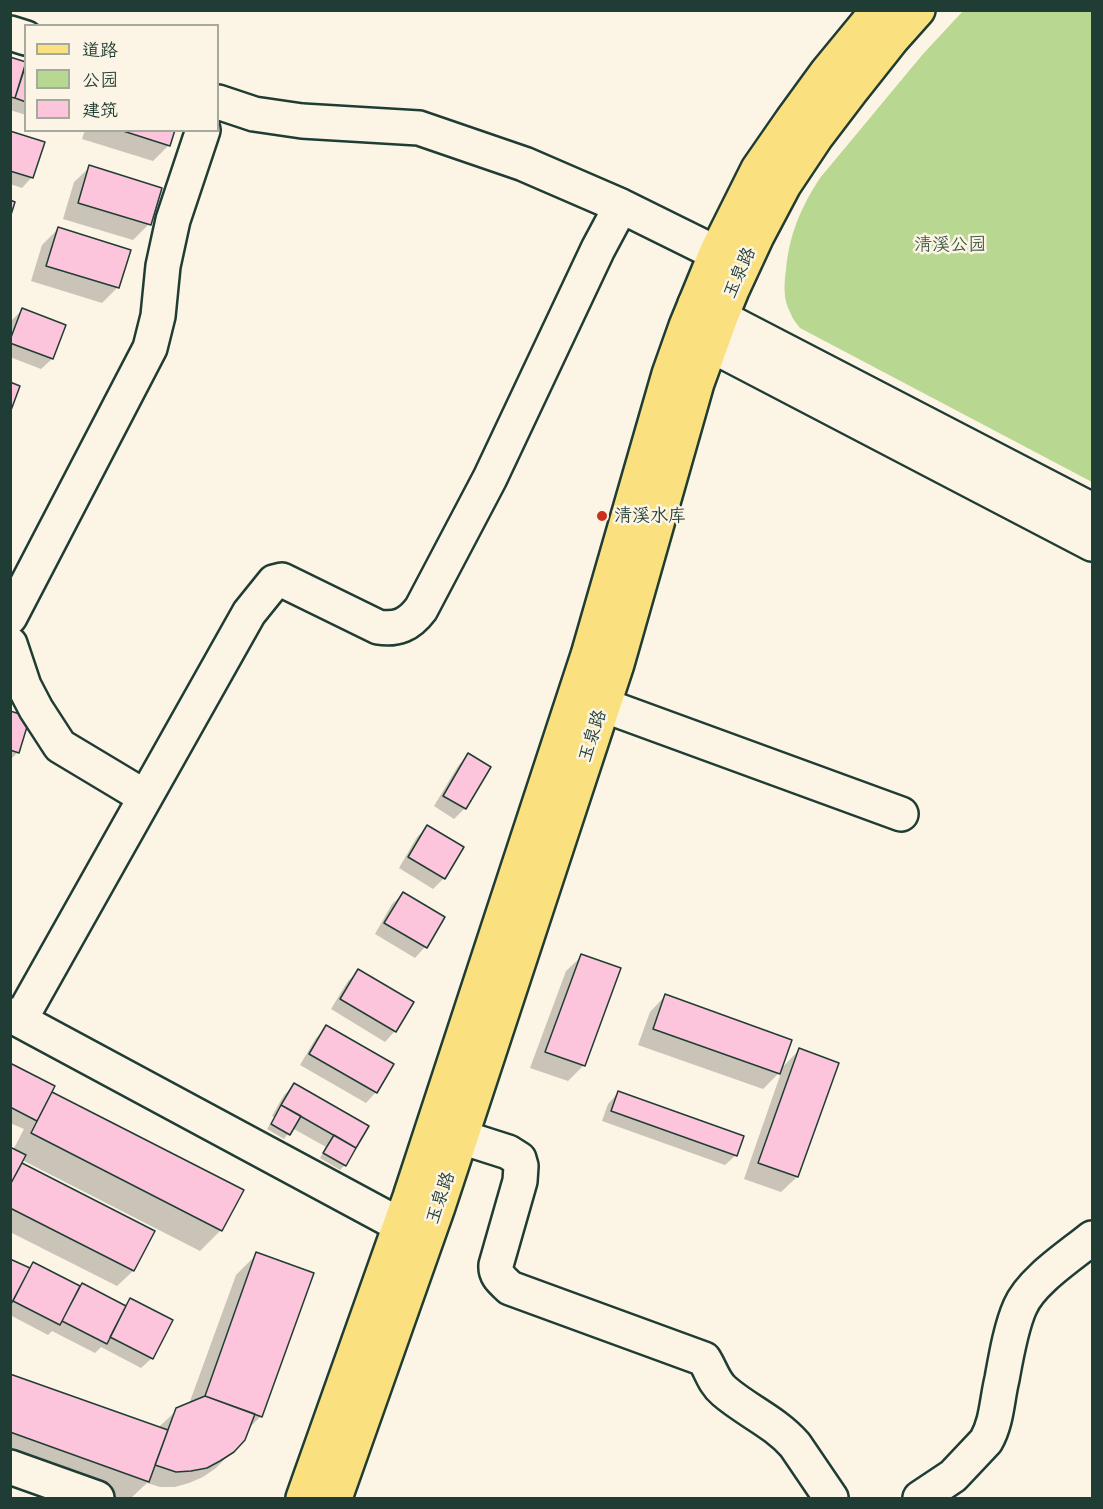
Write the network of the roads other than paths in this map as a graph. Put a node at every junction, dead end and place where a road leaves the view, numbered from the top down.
1 (878, 10) edge
2 (918, 10) edge
3 (219, 102) edge
4 (202, 132) edge
5 (621, 206) junction
6 (716, 253) junction
7 (703, 324) junction
8 (1092, 510) edge
9 (1092, 544) edge
10 (10, 617) edge
11 (10, 644) edge
12 (603, 705) junction
13 (145, 797) junction
14 (900, 814) dead end
15 (15, 1017) edge
16 (461, 1137) junction
17 (400, 1225) junction
18 (1092, 1238) edge
19 (10, 1467) edge
20 (97, 1498) edge
21 (303, 1498) edge
22 (335, 1498) edge
23 (831, 1498) edge
24 (920, 1498) edge

1 - 6 main road, 玉泉路
2 - 7 main road, 玉泉路
3 - 5 street
4 - 10 street
5 - 6 street
5 - 13 street
6 - 7 main road, 玉泉路
7 - 8 street
7 - 9 street
7 - 12 main road, 玉泉路
7 - 17 main road, 玉泉路
11 - 13 street
12 - 14 street
12 - 16 main road, 玉泉路
13 - 15 street
15 - 17 street
16 - 22 main road, 玉泉路
16 - 23 street
17 - 21 main road, 玉泉路
18 - 24 street
19 - 20 street

